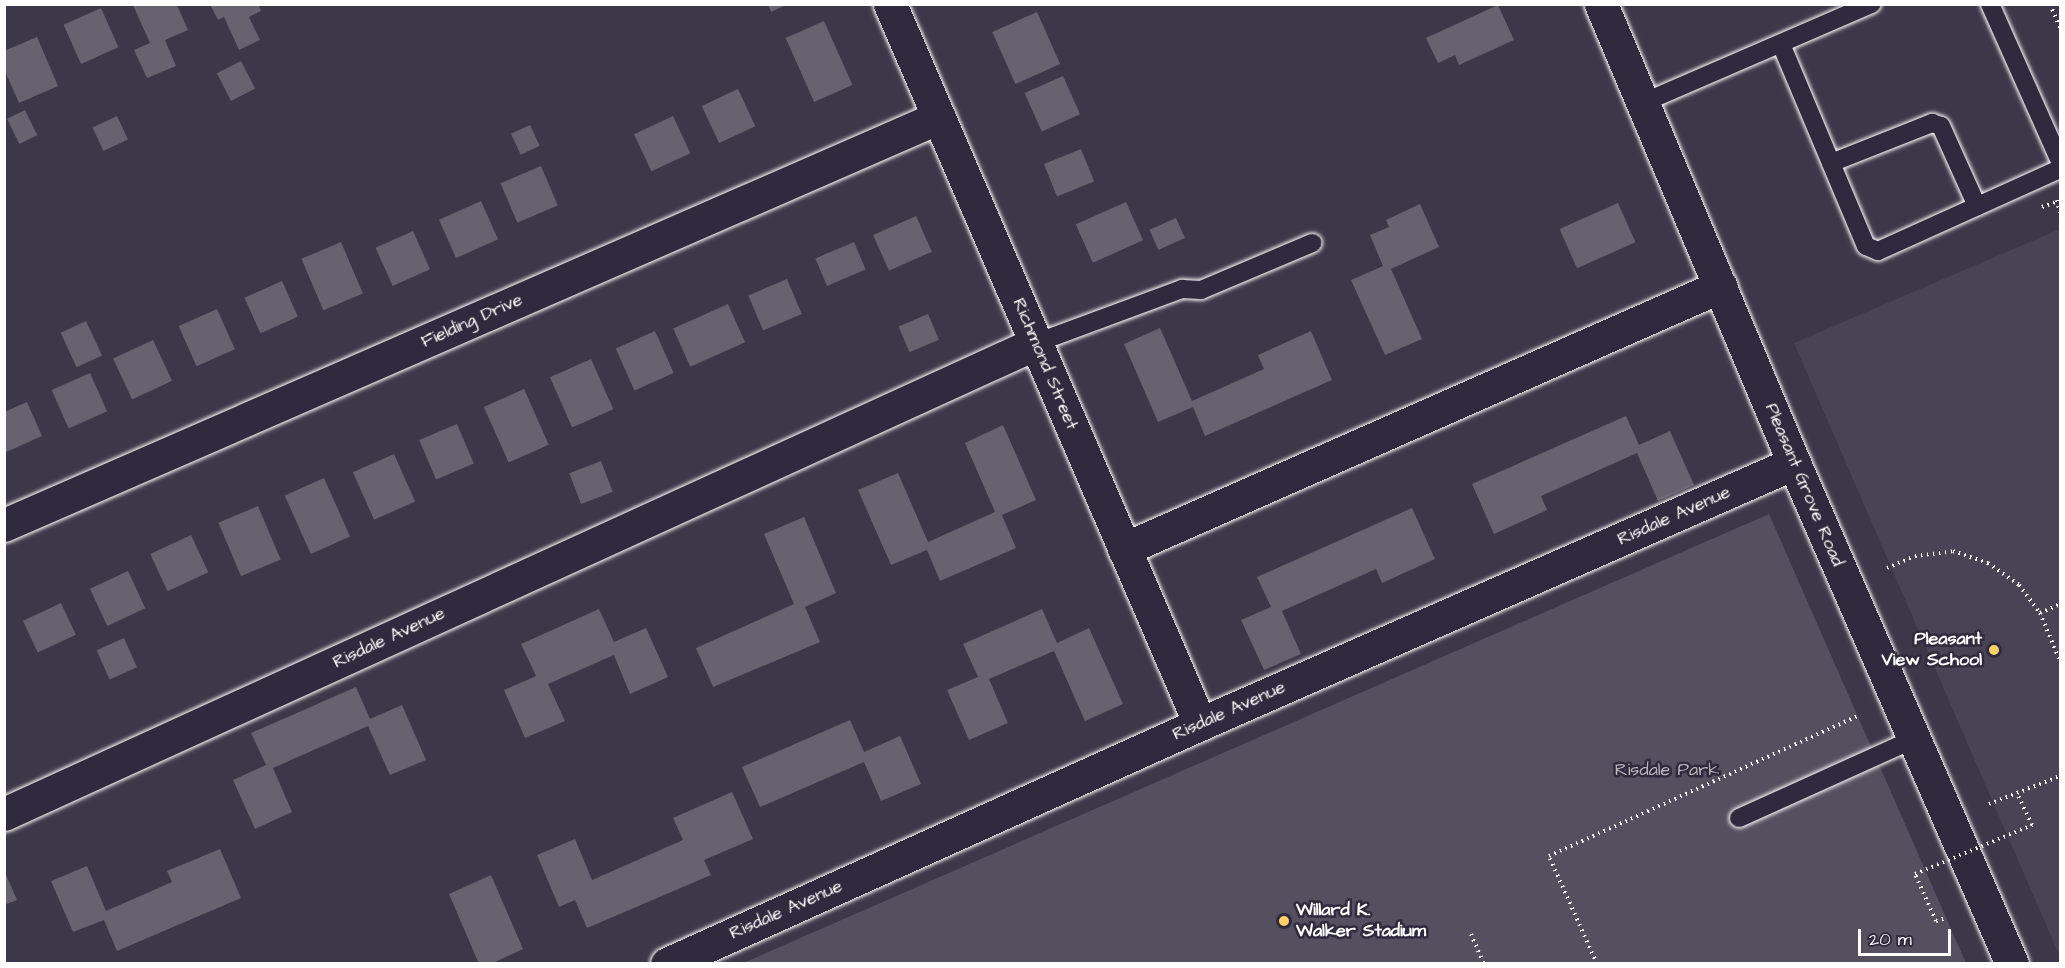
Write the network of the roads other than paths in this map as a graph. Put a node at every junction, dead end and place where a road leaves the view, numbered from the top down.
1 (890, 4) edge
2 (1601, 4) edge
3 (1872, 4) edge
4 (1990, 4) edge
5 (1781, 44) junction
6 (1645, 102) junction
7 (939, 117) junction
8 (2061, 161) edge
9 (1831, 163) junction
10 (2061, 169) edge
11 (1977, 206) junction
12 (1312, 243) dead end
13 (1721, 286) junction
14 (1036, 343) junction
15 (1794, 463) junction
16 (4, 525) edge
17 (1124, 549) junction
18 (1200, 724) junction
19 (1914, 739) junction
20 (4, 814) edge
21 (1739, 818) dead end
22 (667, 963) edge
23 (2012, 963) edge

1 - 7 street, Richmond Street
2 - 6 street, Pleasant Grove Road
3 - 5 lane
4 - 8 lane
5 - 6 lane
5 - 9 lane
6 - 13 street, Pleasant Grove Road
7 - 14 street, Richmond Street
7 - 16 street, Fielding Drive
9 - 11 lane
9 - 11 lane
10 - 11 lane
12 - 14 lane
13 - 15 street, Pleasant Grove Road
13 - 17 street
14 - 17 street, Richmond Street
14 - 20 street, Risdale Avenue
15 - 18 street, Risdale Avenue
15 - 19 street, Pleasant Grove Road
17 - 18 street, Richmond Street
18 - 22 street, Risdale Avenue
19 - 21 lane
19 - 23 street, Pleasant Grove Road

